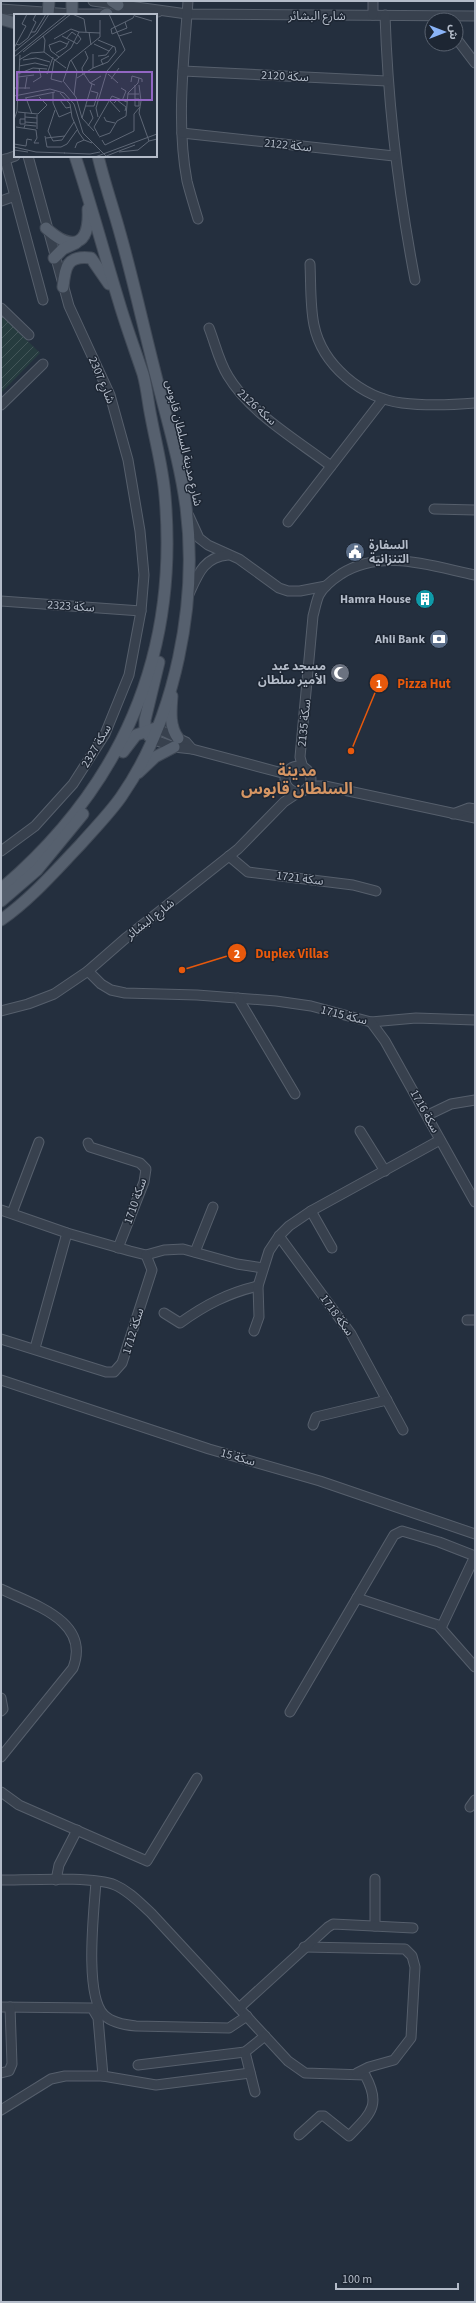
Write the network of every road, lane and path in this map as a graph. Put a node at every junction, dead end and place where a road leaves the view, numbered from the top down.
1 (72, 1) edge
2 (93, 1) edge
3 (188, 1) edge
4 (373, 1) edge
5 (115, 3) edge
6 (1, 8) edge
7 (48, 9) edge
8 (158, 12) junction
9 (68, 14) edge
10 (72, 14) edge
11 (106, 14) edge
12 (187, 14) junction
13 (373, 15) junction
14 (385, 15) junction
15 (475, 16) edge
16 (424, 17) edge
17 (464, 17) edge
18 (1, 19) edge
19 (14, 23) edge
20 (464, 49) edge
21 (475, 63) edge
22 (183, 71) junction
23 (387, 81) junction
24 (182, 133) junction
25 (14, 156) edge
26 (394, 156) junction
27 (28, 157) edge
28 (76, 157) edge
29 (98, 157) edge
30 (3, 160) edge
31 (87, 190) junction
32 (15, 196) junction
33 (1, 201) edge
34 (198, 219) dead end
35 (46, 228) junction
36 (76, 243) junction
37 (54, 258) junction
38 (310, 264) dead end
39 (415, 280) dead end
40 (63, 287) junction
41 (43, 300) dead end
42 (119, 304) junction
43 (1, 308) edge
44 (209, 328) dead end
45 (29, 335) dead end
46 (43, 364) dead end
47 (383, 399) junction
48 (475, 403) edge
49 (1, 405) edge
50 (331, 466) junction
51 (186, 506) junction
52 (434, 509) dead end
53 (475, 510) edge
54 (288, 522) dead end
55 (167, 525) junction
56 (228, 555) junction
57 (475, 575) edge
58 (326, 586) junction
59 (189, 596) junction
60 (1, 601) edge
61 (141, 611) junction
62 (175, 674) junction
63 (151, 733) junction
64 (176, 742) junction
65 (299, 767) junction
66 (286, 774) junction
67 (310, 782) junction
68 (129, 784) junction
69 (286, 785) junction
70 (299, 792) junction
71 (284, 802) junction
72 (475, 809) edge
73 (457, 812) junction
74 (475, 818) edge
75 (1, 851) edge
76 (229, 856) junction
77 (29, 864) junction
78 (1, 882) edge
79 (1, 889) edge
80 (376, 891) dead end
81 (1, 901) edge
82 (1, 920) edge
83 (88, 971) junction
84 (238, 998) junction
85 (1, 1011) edge
86 (475, 1020) edge
87 (371, 1022) junction
88 (295, 1094) dead end
89 (475, 1100) edge
90 (428, 1115) junction
91 (360, 1131) dead end
92 (440, 1140) junction
93 (39, 1142) dead end
94 (88, 1143) dead end
95 (385, 1171) junction
96 (475, 1202) edge
97 (213, 1207) dead end
98 (1, 1210) edge
99 (311, 1211) junction
100 (12, 1213) junction
101 (67, 1233) junction
102 (279, 1236) junction
103 (118, 1248) junction
104 (332, 1248) dead end
105 (194, 1252) junction
106 (146, 1255) junction
107 (263, 1268) junction
108 (258, 1286) junction
109 (164, 1313) dead end
110 (254, 1332) dead end
111 (1, 1339) edge
112 (35, 1348) junction
113 (1, 1380) edge
114 (387, 1400) junction
115 (313, 1425) dead end
116 (403, 1430) dead end
117 (475, 1534) edge
118 (475, 1556) edge
119 (1, 1589) edge
120 (357, 1598) junction
121 (441, 1628) junction
122 (475, 1667) edge
123 (1, 1698) edge
124 (1, 1711) edge
125 (290, 1712) dead end
126 (1, 1757) edge
127 (198, 1778) dead end
128 (1, 1792) edge
129 (77, 1830) junction
130 (375, 1879) dead end
131 (1, 1880) edge
132 (56, 1880) junction
133 (96, 1882) junction
134 (375, 1926) junction
135 (413, 1928) dead end
136 (304, 1947) junction
137 (6, 2007) edge
138 (239, 2008) junction
139 (247, 2016) junction
140 (265, 2036) junction
141 (245, 2052) junction
142 (138, 2065) dead end
143 (1, 2073) edge
144 (250, 2073) junction
145 (357, 2073) junction
146 (103, 2076) junction
147 (255, 2092) dead end
148 (4, 2107) edge
149 (299, 2135) dead end

1 - 10 main road
2 - 5 street, شارع البشائر
3 - 12 street
4 - 13 street
5 - 8 street, شارع البشائر
6 - 7 street, شارع البشائر
7 - 9 street, شارع البشائر
8 - 11 street, شارع البشائر
8 - 12 street, شارع البشائر
12 - 13 street, شارع البشائر
12 - 22 street
13 - 14 street, شارع البشائر
14 - 16 street, شارع البشائر
14 - 23 street
15 - 17 street, شارع البشائر
18 - 19 main road
20 - 21 street
22 - 23 street, سكة 2120
22 - 24 street
23 - 26 street
24 - 26 street, سكة 2122
24 - 34 street
25 - 30 street
26 - 39 street
27 - 35 street, 2307 شارع
28 - 31 main road, شارع مدينة السلطان قابوس
29 - 51 main road, شارع مدينة السلطان قابوس
30 - 32 street
31 - 36 main road
31 - 42 main road, شارع مدينة السلطان قابوس
32 - 33 street
32 - 41 street
35 - 36 main road
35 - 37 street, 2307 شارع
36 - 37 main road
37 - 40 street, 2307 شارع
38 - 47 street
40 - 42 main road
40 - 61 street, 2307 شارع
42 - 55 main road, شارع مدينة السلطان قابوس
43 - 45 street
44 - 50 street, سكة 2126
46 - 49 street
47 - 48 street
47 - 50 street
50 - 54 street
51 - 56 street
51 - 59 main road, شارع مدينة السلطان قابوس
52 - 53 street
55 - 63 main road
55 - 77 main road, شارع مدينة السلطان قابوس
56 - 58 street
56 - 59 street
57 - 58 street, سكة 2135
58 - 65 street, سكة 2135
59 - 62 main road, شارع مدينة السلطان قابوس
60 - 61 street, سكة 2323
61 - 75 street, سكة 2327
62 - 63 main road, شارع مدينة السلطان قابوس
62 - 64 main road
63 - 64 street
63 - 68 main road, شارع مدينة السلطان قابوس
63 - 81 main road
64 - 66 street
64 - 68 main road
65 - 66 street
65 - 67 street
66 - 69 street
67 - 70 street
67 - 73 street
68 - 82 main road, شارع مدينة السلطان قابوس
69 - 70 street
69 - 71 street
70 - 71 street, شارع البشائر
71 - 76 street, شارع البشائر
72 - 73 street
73 - 74 street
76 - 80 street, سكة 1721
76 - 83 street, شارع البشائر
77 - 78 main road
77 - 79 main road, شارع مدينة السلطان قابوس
83 - 84 street, سكة 1715
83 - 85 street, شارع البشائر
84 - 87 street, سكة 1715
84 - 88 street
86 - 87 street, سكة 1715
87 - 90 street, سكة 1716
89 - 90 street
90 - 92 street, سكة 1716
91 - 95 street
92 - 95 street
92 - 96 street, سكة 1716
93 - 100 street
94 - 103 street, سكة 1710
95 - 99 street
97 - 105 street
98 - 100 street
99 - 102 street
99 - 104 street
100 - 101 street
101 - 103 street
101 - 112 street
102 - 107 street
102 - 114 street, سكة 1718
103 - 106 street
105 - 106 street
105 - 107 street
106 - 112 street, سكة 1712
107 - 108 street
108 - 109 street
108 - 110 street
111 - 112 street, سكة 1712
113 - 117 street, سكة 15
114 - 115 street
114 - 116 street, سكة 1718
118 - 120 street
118 - 121 street
119 - 126 street
120 - 121 street
120 - 125 street
121 - 122 street
123 - 124 street
127 - 129 street
128 - 129 street
129 - 132 street
130 - 134 street
131 - 132 street
132 - 133 street
133 - 138 street
133 - 139 street
134 - 135 street
134 - 136 street
136 - 138 street
136 - 145 street
137 - 143 street
137 - 146 street
138 - 139 street
139 - 140 street
140 - 141 street
140 - 145 street
141 - 142 street
141 - 144 street
144 - 146 street
144 - 147 street
145 - 149 street
146 - 148 street

